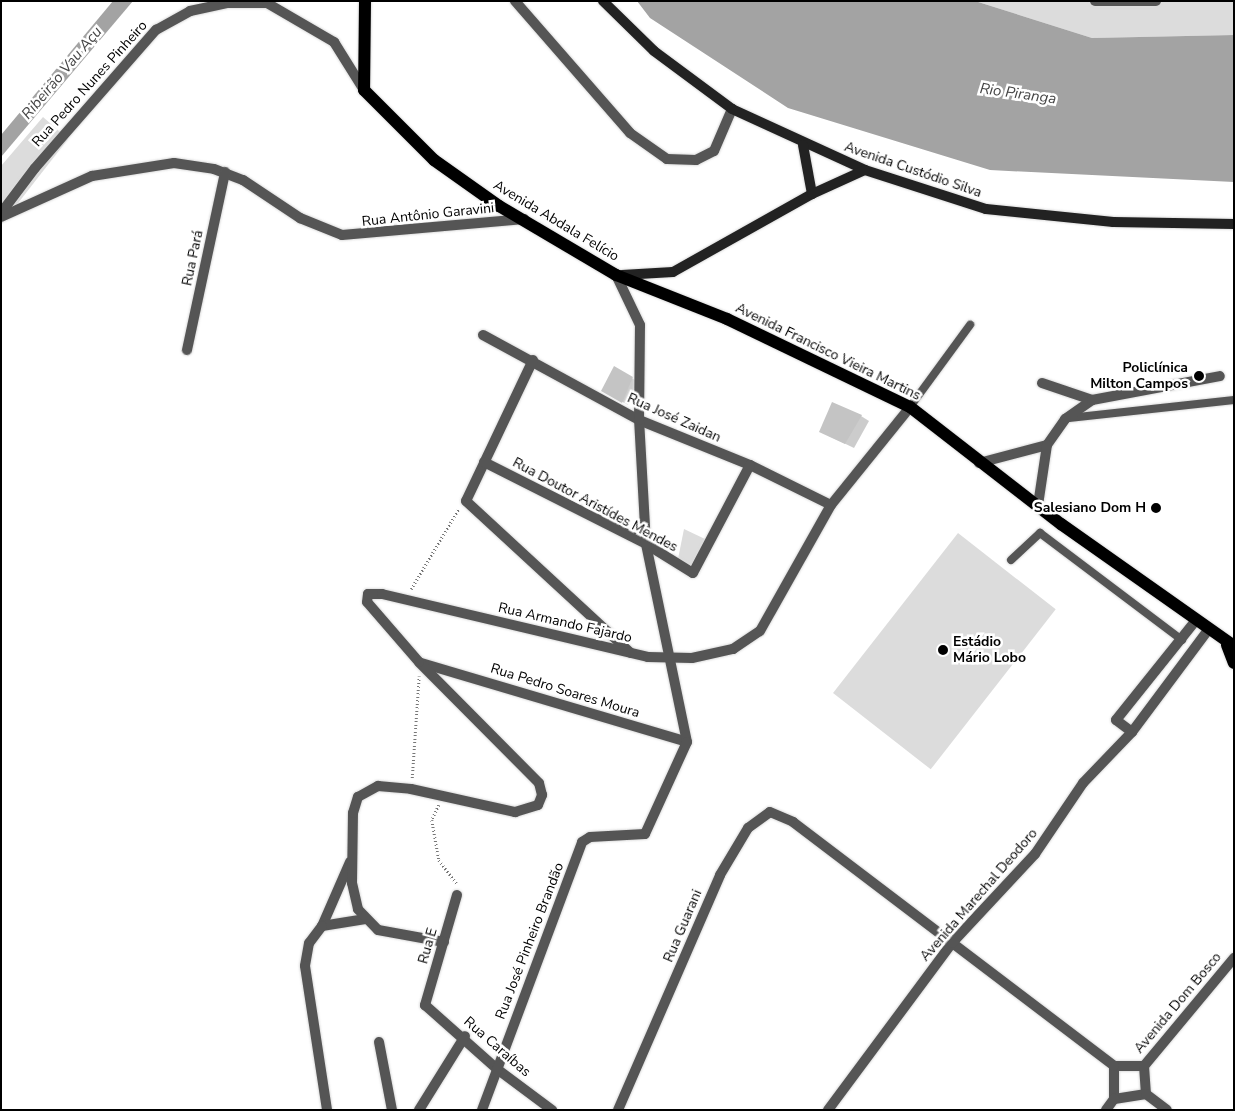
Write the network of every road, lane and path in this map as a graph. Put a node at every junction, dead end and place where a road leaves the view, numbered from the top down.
1 (365, 1) edge
2 (515, 1) edge
3 (603, 1) edge
4 (1096, 1) edge
5 (1156, 1) edge
6 (364, 90) junction
7 (732, 109) junction
8 (799, 143) junction
9 (865, 170) junction
10 (225, 172) junction
11 (812, 194) junction
12 (1, 213) edge
13 (1, 217) edge
14 (526, 218) junction
15 (1234, 224) edge
16 (616, 275) junction
17 (970, 325) dead end
18 (483, 335) dead end
19 (187, 350) dead end
20 (533, 360) junction
21 (1220, 376) dead end
22 (1042, 383) dead end
23 (1092, 400) junction
24 (1234, 400) edge
25 (910, 406) junction
26 (1065, 419) junction
27 (638, 420) junction
28 (1047, 445) junction
29 (484, 462) junction
30 (979, 463) junction
31 (750, 465) junction
32 (466, 501) junction
33 (831, 505) junction
34 (1038, 505) junction
35 (646, 544) junction
36 (1011, 560) dead end
37 (406, 600) junction
38 (1196, 620) junction
39 (1208, 630) junction
40 (1182, 640) junction
41 (1230, 645) edge
42 (632, 653) junction
43 (668, 660) junction
44 (420, 662) junction
45 (1234, 663) edge
46 (1132, 732) junction
47 (687, 742) junction
48 (411, 789) junction
49 (443, 795) junction
50 (352, 858) junction
51 (458, 895) joint
52 (365, 919) junction
53 (322, 926) junction
54 (444, 942) junction
55 (952, 943) junction
56 (1234, 958) edge
57 (425, 1005) joint
58 (465, 1036) junction
59 (378, 1042) dead end
60 (1114, 1066) junction
61 (1144, 1066) junction
62 (497, 1069) junction
63 (1146, 1094) junction
64 (1114, 1099) junction
65 (327, 1110) edge
66 (392, 1110) edge
67 (420, 1110) edge
68 (482, 1110) edge
69 (552, 1110) edge
70 (618, 1110) edge
71 (828, 1110) edge
72 (1106, 1110) edge
73 (1167, 1110) edge

1 - 6 main road
2 - 7 street
3 - 7 main road, Avenida Custódio Silva
4 - 5 street
6 - 12 street, Rua Pedro Nunes Pinheiro
6 - 14 main road, Avenida Abdala Felício
7 - 8 main road, Avenida Custódio Silva
8 - 9 main road, Avenida Custódio Silva
8 - 11 main road
9 - 11 main road, Avenida Abdala Felício
9 - 15 main road, Avenida Custódio Silva
10 - 13 street, Rua Antônio Garavini
10 - 14 street, Rua Antônio Garavini
10 - 19 street, Rua Pará
11 - 16 main road, Avenida Abdala Felício
14 - 16 main road, Avenida Abdala Felício
16 - 25 main road, Avenida Francisco Vieira Martins
16 - 27 street
17 - 25 lane
18 - 20 street, Rua José Zaidan
20 - 27 street, Rua José Zaidan
20 - 29 street
21 - 23 street
22 - 23 street
23 - 26 street
24 - 26 lane
25 - 30 main road, Avenida Francisco Vieira Martins
25 - 33 street, Rua Armando Fajardo
26 - 28 street
27 - 31 street, Rua José Zaidan
27 - 35 street
28 - 30 street
28 - 34 street
29 - 32 street
29 - 35 street, Rua Doutor Aristídes Mendes
30 - 34 main road, Avenida Francisco Vieira Martins
31 - 33 street, Rua José Zaidan
31 - 35 street, Rua Doutor Aristídes Mendes
32 - 37 path
32 - 42 street
33 - 43 street, Rua Armando Fajardo
34 - 38 main road, Avenida Francisco Vieira Martins
35 - 43 street
36 - 40 lane
37 - 42 street, Rua Armando Fajardo
37 - 44 street, Rua Armando Fajardo
38 - 39 main road, Avenida Francisco Vieira Martins
38 - 40 street
39 - 41 main road, Avenida Francisco Vieira Martins
39 - 46 street, Avenida Marechal Deodoro
40 - 46 street
41 - 45 main road, Avenida Francisco Vieira Martins
42 - 43 street, Rua Armando Fajardo
43 - 47 street
44 - 47 street, Rua Pedro Soares Moura
44 - 48 path
44 - 49 street, Rua Armando Fajardo
46 - 55 street, Avenida Marechal Deodoro
47 - 62 street, Rua José Pinheiro Brandão
48 - 49 street
48 - 50 street
49 - 51 path
50 - 52 street
50 - 53 street
51 - 54 street, Rua E
52 - 53 street
52 - 54 street
53 - 65 street
54 - 57 street, Rua E
55 - 60 street
55 - 70 street, Rua Guarani
55 - 71 street, Avenida Marechal Deodoro
56 - 61 street, Avenida Dom Bosco
57 - 58 street, Rua Caraíbas
58 - 62 street, Rua Caraíbas
58 - 67 street
59 - 66 street
60 - 61 street
60 - 64 street
61 - 63 street
62 - 68 street, Rua José Pinheiro Brandão
62 - 69 street, Rua Caraíbas
63 - 64 street
63 - 73 street
64 - 72 street

